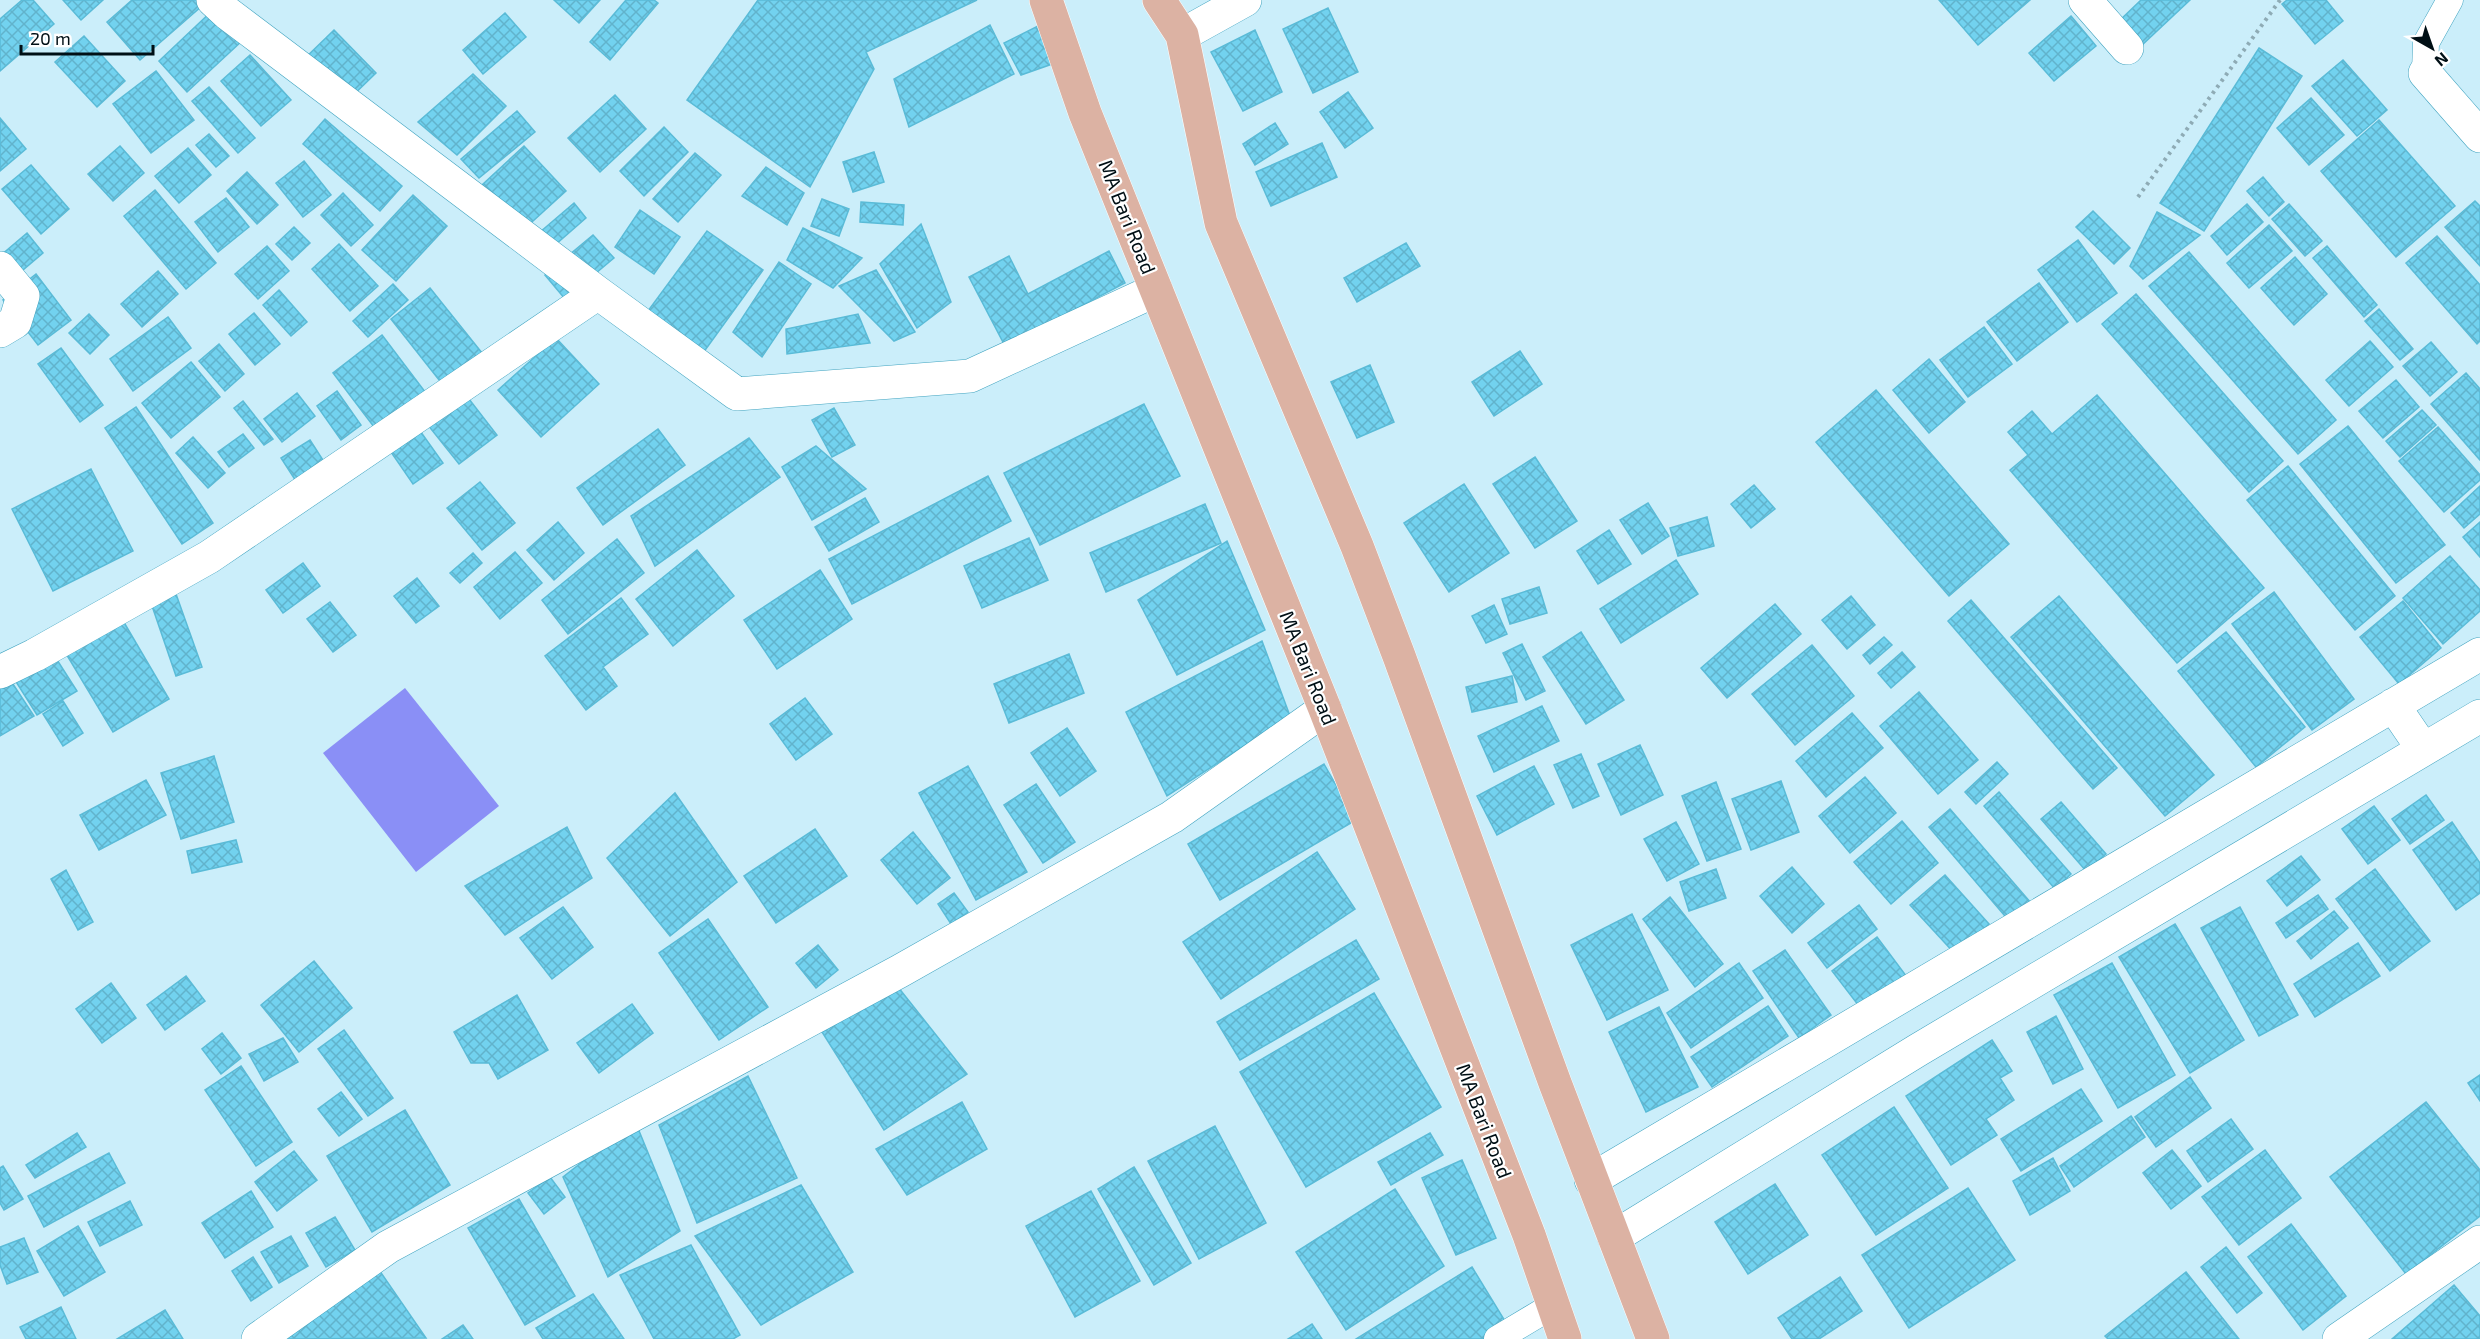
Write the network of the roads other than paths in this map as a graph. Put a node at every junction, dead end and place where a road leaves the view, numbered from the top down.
1 (213, 0) edge
2 (1046, 0) edge
3 (1159, 0) edge
4 (1245, 0) edge
5 (2085, 0) edge
6 (2450, 0) edge
7 (1182, 35) junction
8 (2127, 48) dead end
9 (2425, 73) joint
10 (2480, 136) edge
11 (0, 268) edge
12 (1156, 290) junction
13 (598, 293) junction
14 (0, 332) edge
15 (2480, 654) edge
16 (0, 672) edge
17 (2393, 705) junction
18 (1325, 709) junction
19 (2480, 716) edge
20 (2424, 749) junction
21 (1591, 1180) junction
22 (1614, 1237) junction
23 (2480, 1242) edge
24 (1552, 1306) junction
25 (258, 1339) edge
26 (1497, 1339) edge
27 (1565, 1339) edge
28 (1653, 1339) edge
29 (2339, 1339) edge

1 - 13 street
2 - 12 main road, MA Bari Road
3 - 7 main road
4 - 7 street
5 - 8 street
6 - 9 lane
7 - 21 main road
9 - 10 street
11 - 14 street
12 - 13 street
12 - 18 main road, MA Bari Road
13 - 16 street
15 - 17 street
17 - 20 street
17 - 21 street
18 - 24 main road, MA Bari Road
18 - 25 street
19 - 20 street
20 - 22 street
21 - 22 main road
22 - 28 main road
23 - 29 street
24 - 26 lane
24 - 27 main road, MA Bari Road

